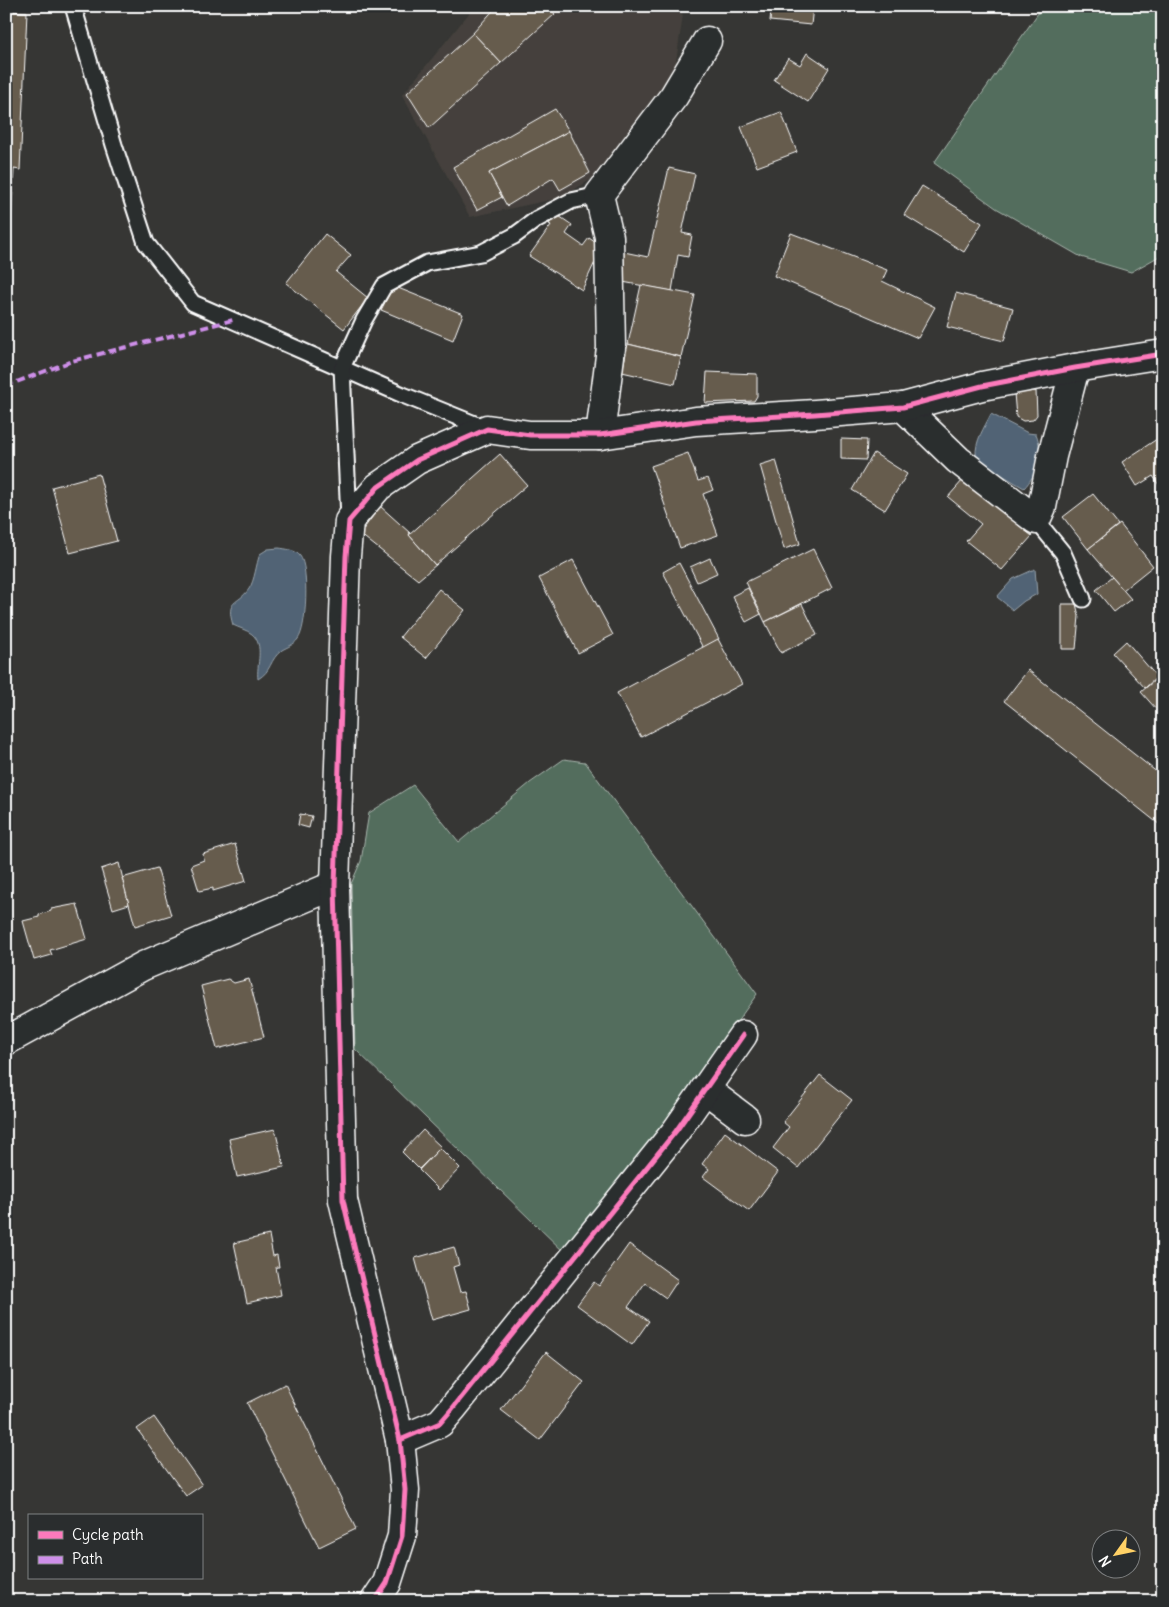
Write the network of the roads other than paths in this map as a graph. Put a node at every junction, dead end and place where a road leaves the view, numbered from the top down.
1 (73, 6) edge
2 (707, 41) dead end
3 (598, 195) junction
4 (1163, 354) edge
5 (342, 368) junction
6 (1075, 368) junction
7 (903, 407) junction
8 (487, 429) junction
9 (600, 435) junction
10 (1036, 520) junction
11 (349, 521) junction
12 (1083, 599) dead end
13 (335, 885) junction
14 (743, 1035) dead end
15 (6, 1041) edge
16 (705, 1089) junction
17 (745, 1119) dead end
18 (400, 1440) junction
19 (375, 1601) edge

1 - 5 lane
2 - 3 street
3 - 5 lane
3 - 9 street
4 - 6 street
5 - 8 lane
5 - 11 lane
6 - 7 street
6 - 10 street
7 - 9 street
7 - 10 street
8 - 9 street
8 - 11 street
10 - 12 lane
11 - 13 street
13 - 15 street
13 - 18 street
14 - 16 street
16 - 17 street
16 - 18 street
18 - 19 street

